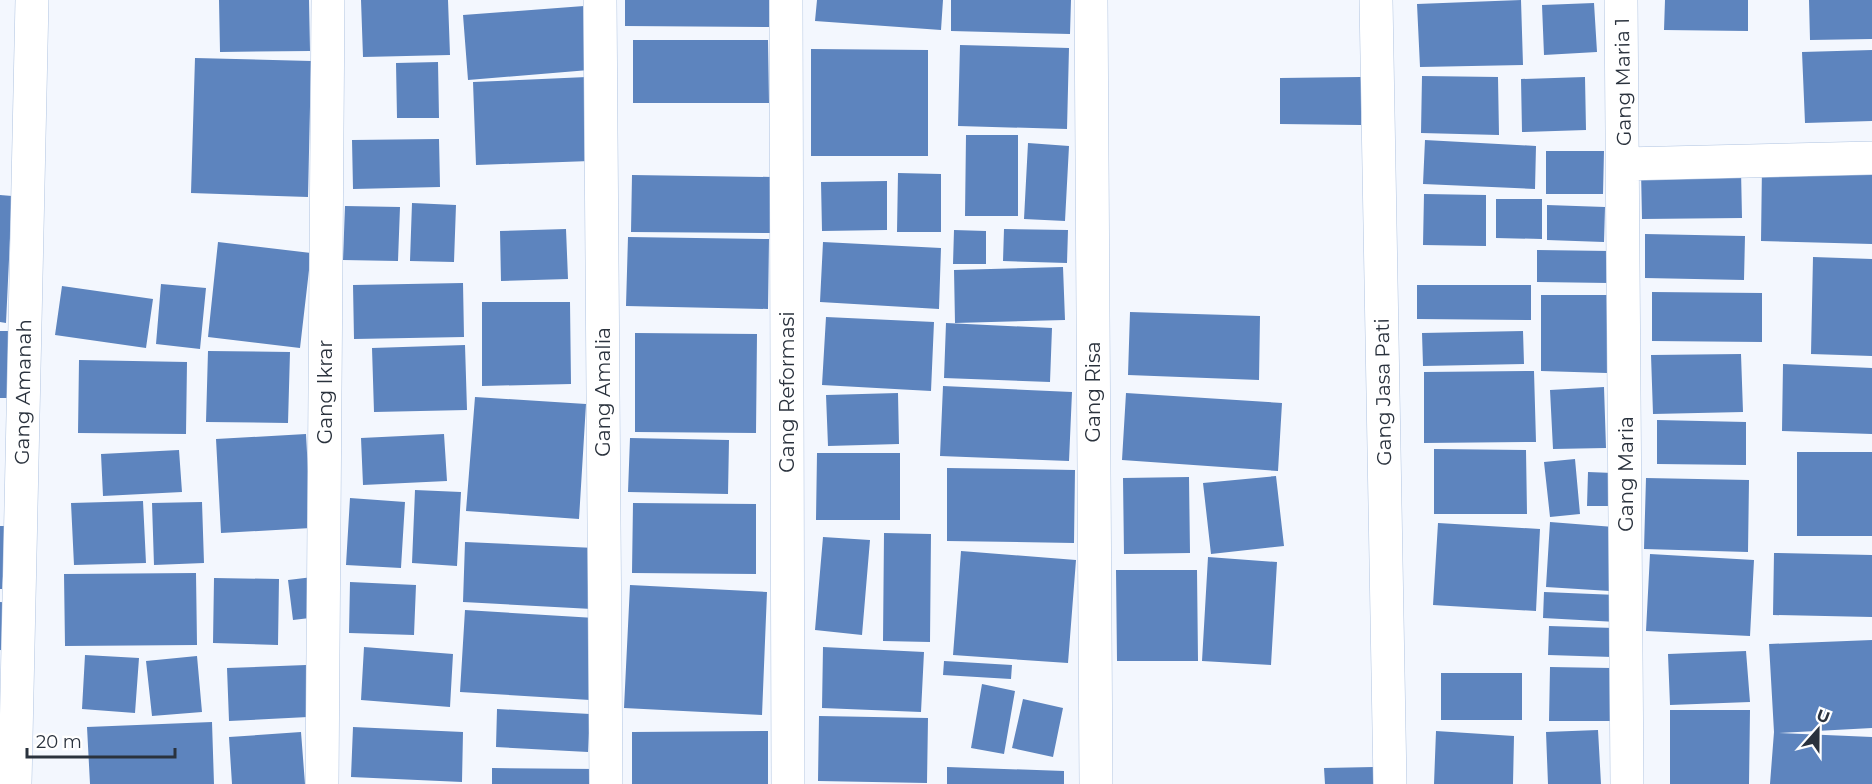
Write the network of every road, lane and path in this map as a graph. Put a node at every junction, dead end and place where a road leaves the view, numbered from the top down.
1 (32, 0) edge
2 (328, 0) edge
3 (600, 0) edge
4 (786, 0) edge
5 (1091, 0) edge
6 (1376, 0) edge
7 (1621, 0) edge
8 (1872, 158) edge
9 (1624, 164) junction
10 (15, 784) edge
11 (322, 784) edge
12 (606, 784) edge
13 (788, 784) edge
14 (1096, 784) edge
15 (1390, 784) edge
16 (1627, 784) edge

1 - 10 street, Gang Amanah
2 - 11 street, Gang Ikrar
3 - 12 street, Gang Amalia
4 - 13 street, Gang Reformasi
5 - 14 street, Gang Risa
6 - 15 street, Gang Jasa Pati
7 - 9 street, Gang Maria 1
8 - 9 street
9 - 16 street, Gang Maria

